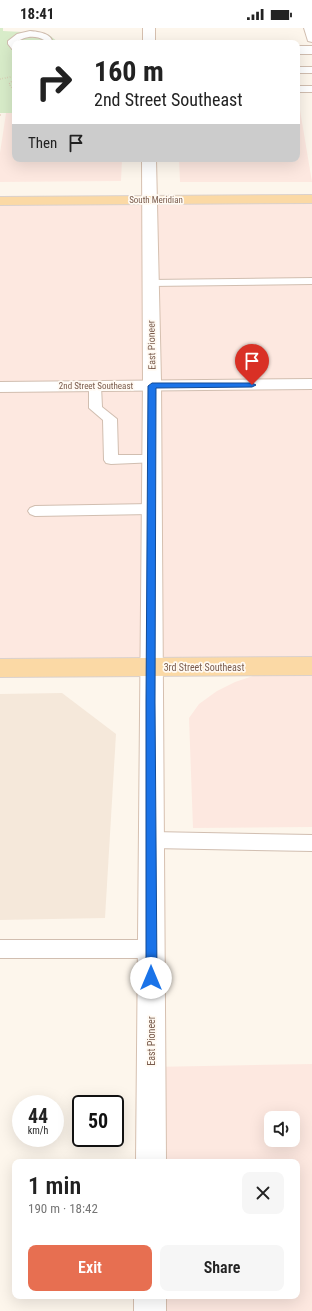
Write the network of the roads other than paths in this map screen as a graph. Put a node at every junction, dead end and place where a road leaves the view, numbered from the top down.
1 (11, 28) edge
2 (149, 28) edge
3 (310, 28) edge
4 (18, 37) junction
5 (312, 38) edge
6 (14, 40) edge
7 (48, 40) edge
8 (149, 40) edge
9 (300, 50) edge
10 (312, 50) edge
11 (300, 70) edge
12 (312, 70) edge
13 (300, 89) edge
14 (312, 89) edge
15 (150, 162) edge
16 (312, 199) edge
17 (149, 200) junction
18 (0, 201) edge
19 (312, 281) edge
20 (150, 283) junction
21 (312, 384) edge
22 (95, 386) junction
23 (152, 386) junction
24 (0, 387) edge
25 (152, 459) junction
26 (151, 509) junction
27 (35, 511) dead end
28 (312, 666) edge
29 (150, 667) junction
30 (0, 668) edge
31 (152, 840) junction
32 (312, 843) edge
33 (0, 949) edge
34 (151, 949) junction
35 (151, 1159) edge
36 (150, 1299) edge
37 (150, 1311) edge

1 - 4 lane
2 - 8 main road
3 - 5 main road
4 - 6 lane
4 - 7 lane
9 - 10 main road
11 - 12 lane
13 - 14 lane
15 - 17 main road, East Pioneer
16 - 17 main road, South Meridian
17 - 18 main road, South Meridian
17 - 20 main road, East Pioneer
19 - 20 lane
20 - 23 main road, East Pioneer
21 - 23 main road, 2nd Street Southeast
22 - 23 main road, 2nd Street Southeast
22 - 24 main road, 2nd Street Southeast
22 - 25 lane
23 - 25 main road, East Pioneer
25 - 26 main road, East Pioneer
26 - 27 lane
26 - 29 main road, East Pioneer
28 - 29 main road, 3rd Street Southeast
29 - 30 main road, 3rd Street Southeast
29 - 31 main road, East Pioneer
31 - 32 lane
31 - 34 main road, East Pioneer
33 - 34 lane
34 - 35 main road, East Pioneer
36 - 37 main road

